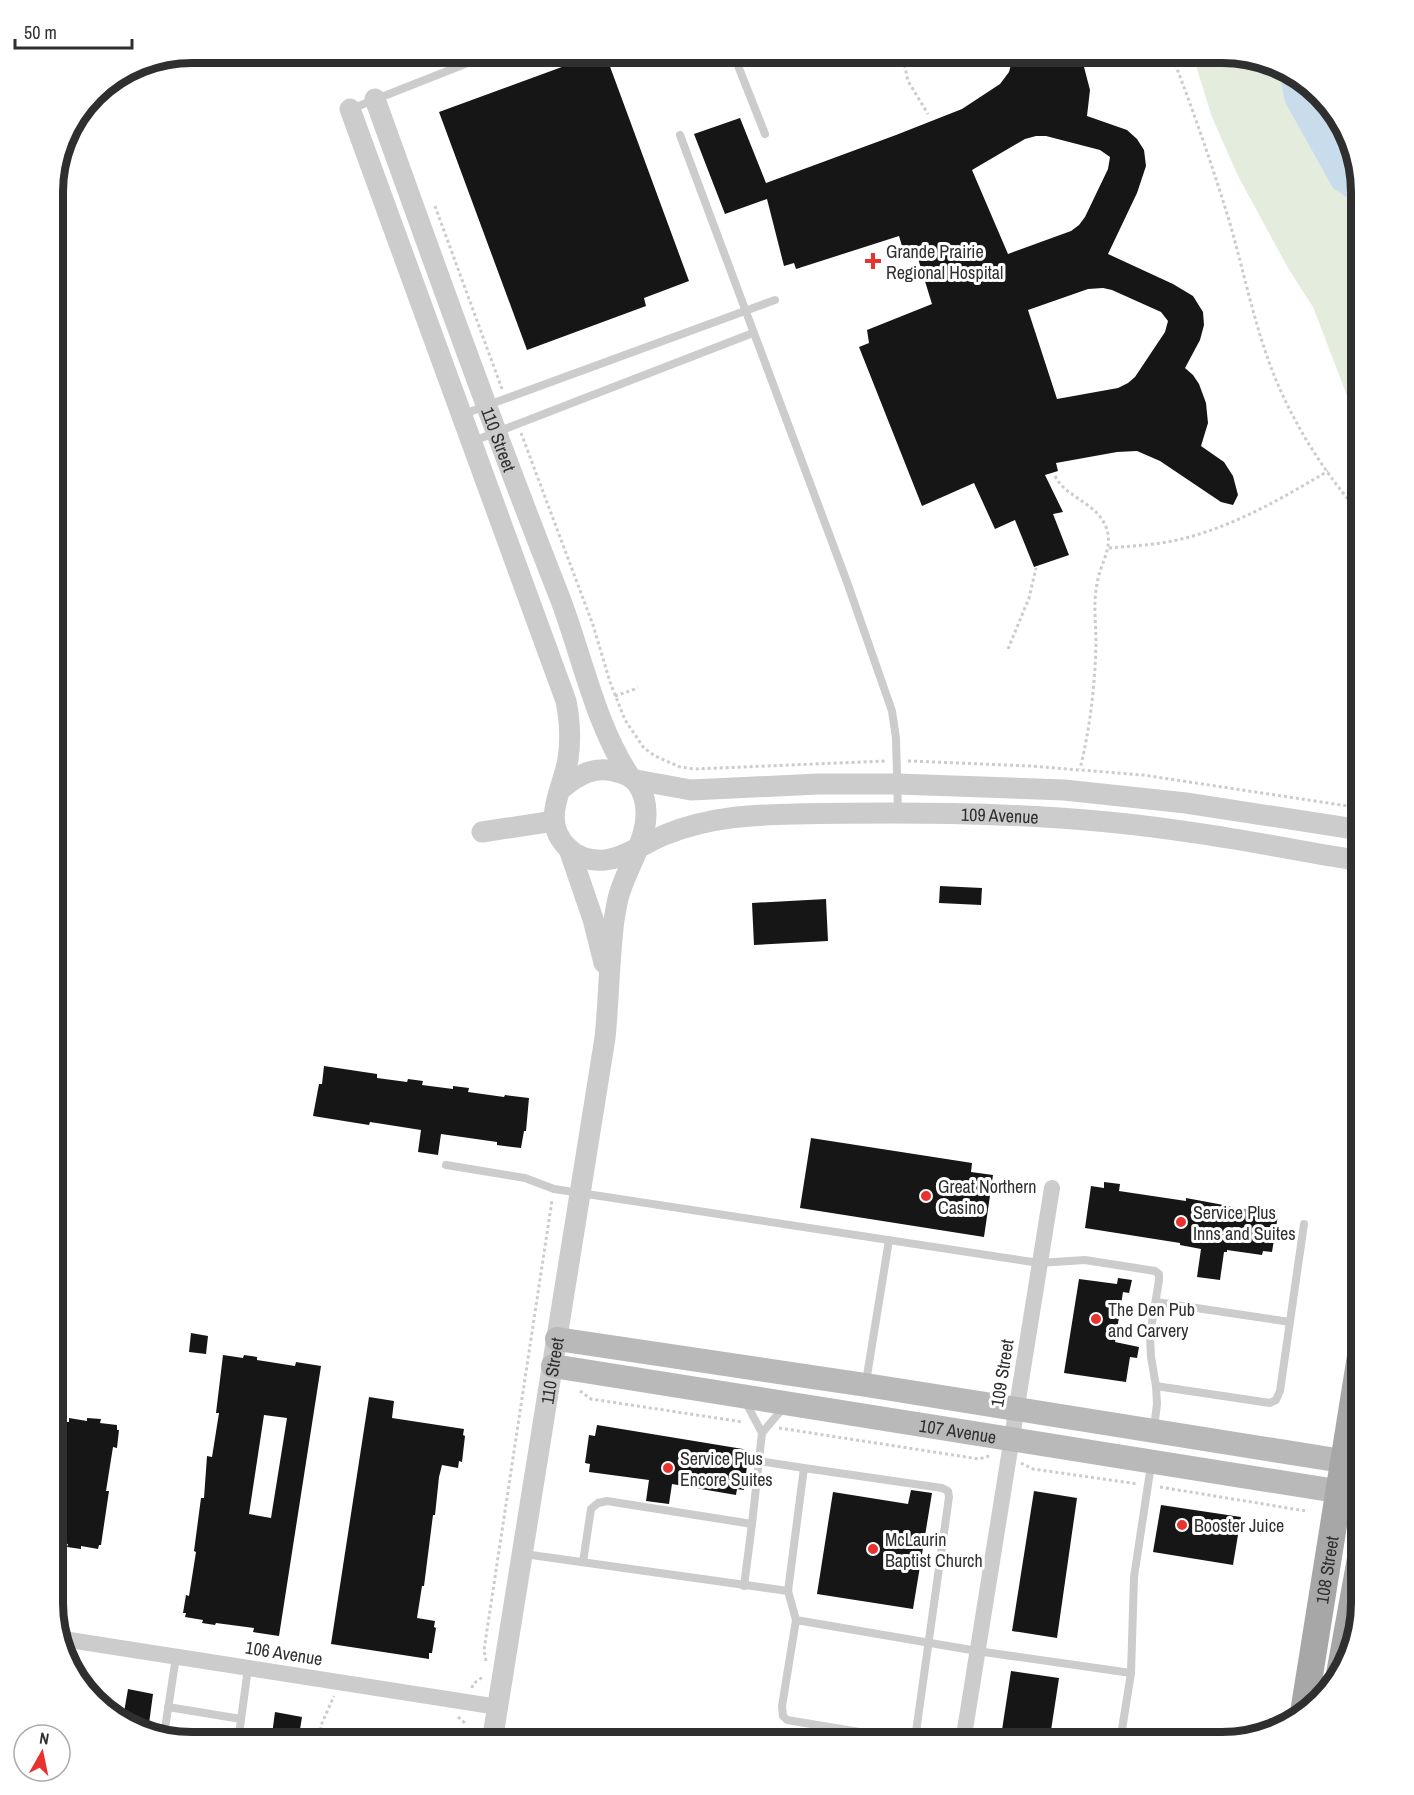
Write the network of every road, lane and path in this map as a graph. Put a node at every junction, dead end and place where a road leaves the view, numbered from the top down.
1 (467, 63) edge
2 (737, 63) edge
3 (904, 63) edge
4 (1175, 63) edge
5 (375, 99) junction
6 (350, 109) joint
7 (928, 114) dead end
8 (765, 134) dead end
9 (680, 135) dead end
10 (433, 202) dead end
11 (775, 300) dead end
12 (745, 311) junction
13 (753, 333) junction
14 (506, 399) junction
15 (485, 406) junction
16 (460, 415) junction
17 (517, 424) junction
18 (495, 432) junction
19 (470, 442) junction
20 (1328, 471) junction
21 (1055, 476) dead end
22 (1351, 499) edge
23 (1109, 548) junction
24 (1036, 568) dead end
25 (1008, 649) dead end
26 (638, 688) dead end
27 (615, 696) junction
28 (897, 761) junction
29 (1080, 769) junction
30 (632, 778) junction
31 (897, 784) junction
32 (560, 790) junction
33 (1351, 806) edge
34 (898, 813) junction
35 (554, 821) junction
36 (1351, 828) edge
37 (482, 832) dead end
38 (638, 846) junction
39 (569, 849) junction
40 (1351, 859) edge
41 (609, 999) junction
42 (447, 1164) dead end
43 (1052, 1188) dead end
44 (554, 1189) junction
45 (579, 1193) junction
46 (1304, 1224) dead end
47 (889, 1240) junction
48 (1039, 1263) junction
49 (1156, 1302) junction
50 (1290, 1322) junction
51 (557, 1339) junction
52 (553, 1366) junction
53 (579, 1370) junction
54 (809, 1376) junction
55 (866, 1385) junction
56 (1156, 1386) junction
57 (742, 1396) junction
58 (786, 1403) junction
59 (1016, 1409) junction
60 (756, 1424) junction
61 (765, 1430) junction
62 (1153, 1431) junction
63 (1010, 1449) junction
64 (759, 1461) junction
65 (1151, 1461) junction
66 (1351, 1462) edge
67 (804, 1468) junction
68 (1148, 1485) junction
69 (1351, 1494) edge
70 (1306, 1511) dead end
71 (752, 1524) junction
72 (523, 1554) junction
73 (583, 1562) junction
74 (744, 1586) junction
75 (788, 1591) junction
76 (1350, 1619) edge
77 (796, 1620) junction
78 (1346, 1639) edge
79 (70, 1643) edge
80 (929, 1643) junction
81 (977, 1651) junction
82 (176, 1657) junction
83 (488, 1665) dead end
84 (248, 1668) junction
85 (1131, 1673) junction
86 (334, 1696) dead end
87 (1306, 1700) edge
88 (168, 1707) junction
89 (498, 1707) junction
90 (241, 1719) junction
91 (165, 1729) edge
92 (239, 1732) edge
93 (320, 1732) edge
94 (494, 1732) edge
95 (860, 1732) edge
96 (916, 1732) edge
97 (965, 1732) edge
98 (1122, 1732) edge

1 - 5 lane
2 - 8 lane
3 - 7 path
4 - 20 path
5 - 6 lane
5 - 15 street, 110 Street
6 - 16 street, 110 Street
9 - 12 lane
10 - 14 path
11 - 12 lane
12 - 13 lane
12 - 14 lane
13 - 17 lane
13 - 28 lane
14 - 15 lane
15 - 16 lane
15 - 18 street, 110 Street
16 - 19 street, 110 Street
17 - 18 lane
17 - 27 path
18 - 19 lane
18 - 30 street, 110 Street
19 - 32 street, 110 Street
20 - 22 path
20 - 23 path
21 - 23 path
23 - 29 path
24 - 25 path
26 - 27 path
27 - 28 path
28 - 29 path
28 - 31 lane
29 - 33 path
30 - 31 street, 109 Avenue
30 - 32 street
30 - 38 street
31 - 34 lane
31 - 36 street, 109 Avenue
32 - 35 street
34 - 38 street, 109 Avenue
34 - 40 street, 109 Avenue
35 - 37 street
35 - 39 street
38 - 39 street
38 - 41 street, 110 Street
39 - 41 street, 110 Street
41 - 45 street, 110 Street
42 - 44 lane
43 - 48 street, 109 Street
44 - 45 lane
44 - 83 path
45 - 47 lane
45 - 51 street, 110 Street
46 - 50 lane
47 - 48 lane
47 - 55 lane
48 - 49 lane
48 - 59 street, 109 Street
49 - 50 lane
49 - 56 lane
50 - 56 lane
51 - 52 street, 110 Street
51 - 54 main road, 107 Avenue
52 - 53 main road, 107 Avenue
52 - 54 main road
52 - 72 street, 110 Street
53 - 57 main road, 107 Avenue
53 - 60 path
54 - 55 main road, 107 Avenue
55 - 59 main road, 107 Avenue
56 - 62 lane
57 - 58 main road, 107 Avenue
57 - 60 lane
58 - 61 lane
58 - 63 main road, 107 Avenue
59 - 62 main road, 107 Avenue
59 - 63 street, 109 Street
60 - 61 lane
61 - 63 path
61 - 64 lane
62 - 66 main road, 107 Avenue
63 - 65 main road, 107 Avenue
63 - 68 path
63 - 81 street, 109 Street
64 - 67 lane
64 - 71 lane
65 - 68 lane
65 - 69 main road, 107 Avenue
67 - 75 lane
67 - 80 lane
68 - 70 path
68 - 85 lane
69 - 87 main road, 108 Street
71 - 73 lane
71 - 74 lane
72 - 73 lane
72 - 89 street, 110 Street
73 - 74 lane
74 - 75 lane
75 - 77 lane
76 - 78 main road, 108 Street
77 - 80 lane
77 - 95 lane
79 - 82 street, 106 Avenue
80 - 81 lane
80 - 96 lane
81 - 85 lane
81 - 97 street, 109 Street
82 - 84 street, 106 Avenue
82 - 88 lane
84 - 89 street, 106 Avenue
84 - 90 lane
85 - 98 lane
86 - 93 path
88 - 90 lane
88 - 91 lane
89 - 94 street, 110 Street
90 - 92 lane

